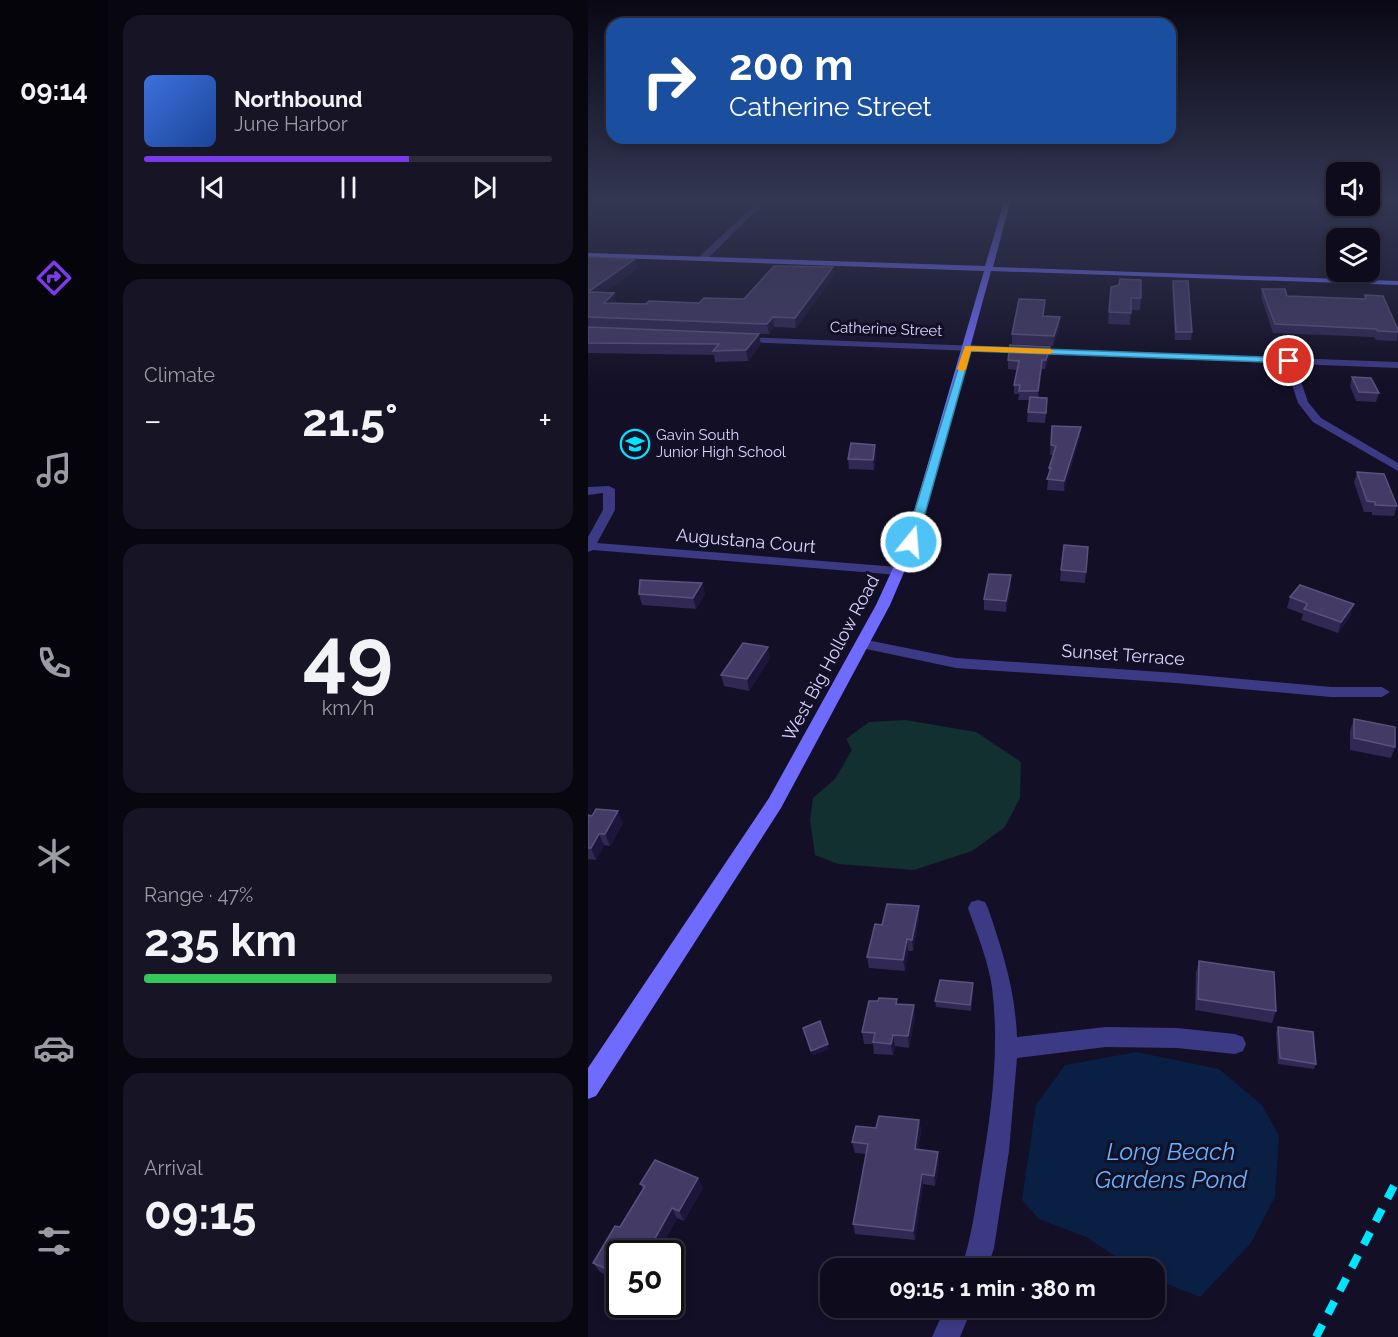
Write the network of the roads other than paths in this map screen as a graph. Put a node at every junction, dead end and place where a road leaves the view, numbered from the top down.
1 (771, 261) edge
2 (991, 261) edge
3 (989, 269) junction
4 (1398, 283) edge
5 (730, 338) edge
6 (968, 348) junction
7 (1289, 361) junction
8 (1398, 365) edge
9 (1398, 468) edge
10 (588, 491) edge
11 (589, 547) edge
12 (898, 571) junction
13 (862, 644) junction
14 (1382, 693) dead end
15 (978, 908) dead end
16 (1235, 1044) dead end
17 (1007, 1049) junction
18 (588, 1088) edge
19 (978, 1258) edge
20 (955, 1318) edge
21 (946, 1337) edge

1 - 3 main road
2 - 3 main road, West Big Hollow Road
3 - 4 main road
3 - 6 main road, West Big Hollow Road
5 - 6 street, Catherine Street
6 - 7 street, Catherine Street
6 - 12 main road, West Big Hollow Road
7 - 8 street, Catherine Street
7 - 9 street
10 - 11 street, Augustana Court
11 - 12 street, Augustana Court
12 - 13 main road, West Big Hollow Road
13 - 14 street, Sunset Terrace
13 - 18 main road, West Big Hollow Road
15 - 17 street
16 - 17 street
17 - 19 street
20 - 21 street

